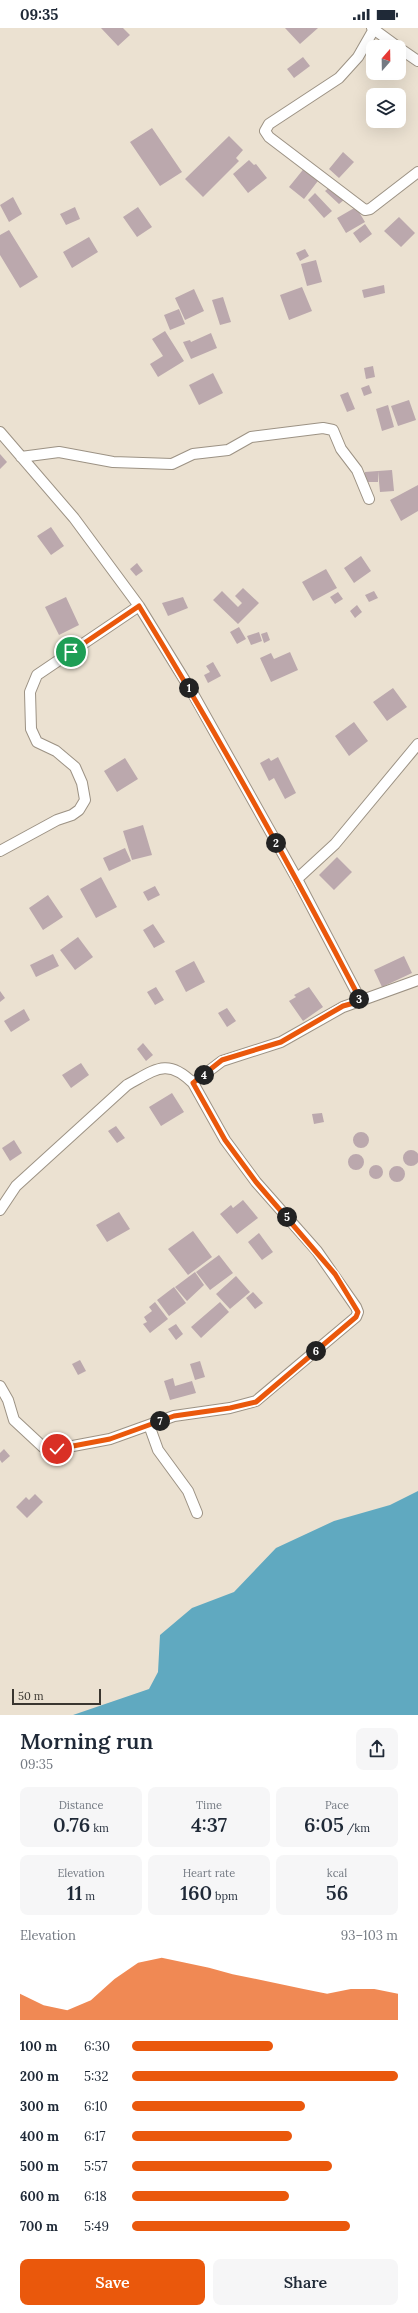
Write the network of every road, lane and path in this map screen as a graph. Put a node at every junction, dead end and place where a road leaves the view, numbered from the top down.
1 (373, 29) edge
2 (388, 40) edge
3 (406, 53) edge
4 (418, 61) edge
5 (418, 172) edge
6 (0, 432) edge
7 (21, 457) junction
8 (369, 499) dead end
9 (139, 606) junction
10 (418, 744) edge
11 (0, 851) edge
12 (297, 879) junction
13 (418, 980) edge
14 (361, 1001) junction
15 (193, 1083) junction
16 (0, 1210) edge
17 (0, 1386) edge
18 (149, 1425) junction
19 (197, 1513) dead end

1 - 2 street
1 - 5 street
3 - 4 street
6 - 7 street
7 - 8 street
7 - 9 street
9 - 11 street
9 - 12 street
10 - 12 street
12 - 14 street
13 - 14 street
14 - 15 street
15 - 16 street
15 - 18 street
17 - 18 street
18 - 19 street

